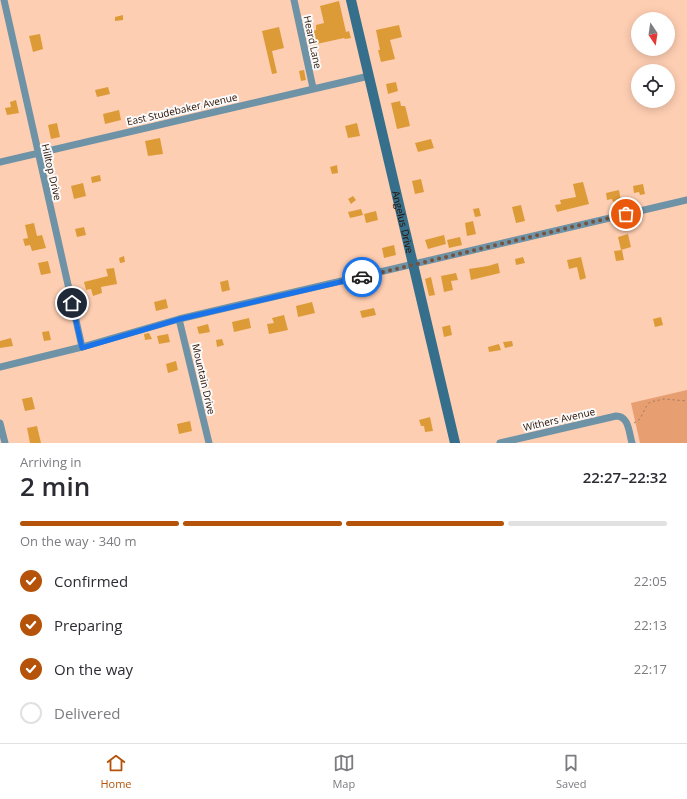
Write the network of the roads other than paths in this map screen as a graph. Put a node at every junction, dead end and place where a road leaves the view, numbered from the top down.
1 (4, 0) edge
2 (294, 0) edge
3 (351, 0) edge
4 (369, 76) junction
5 (313, 88) junction
6 (38, 153) junction
7 (0, 162) edge
8 (687, 200) edge
9 (414, 265) junction
10 (180, 319) junction
11 (82, 348) junction
12 (0, 367) edge
13 (0, 423) edge
14 (5, 443) edge
15 (209, 443) edge
16 (455, 443) edge
17 (500, 443) edge
18 (632, 443) edge

1 - 6 street, Hilltop Drive
2 - 5 street, Heard Lane
3 - 4 street, Angelus Drive
4 - 5 street, East Studebaker Avenue
4 - 9 street, Angelus Drive
5 - 6 street, East Studebaker Avenue
6 - 7 street, East Studebaker Avenue
6 - 11 street, Hilltop Drive
8 - 9 street
9 - 10 street
9 - 16 street, Angelus Drive
10 - 11 street
10 - 15 street, Mountain Drive
11 - 12 street
13 - 14 street
17 - 18 street, Withers Avenue

